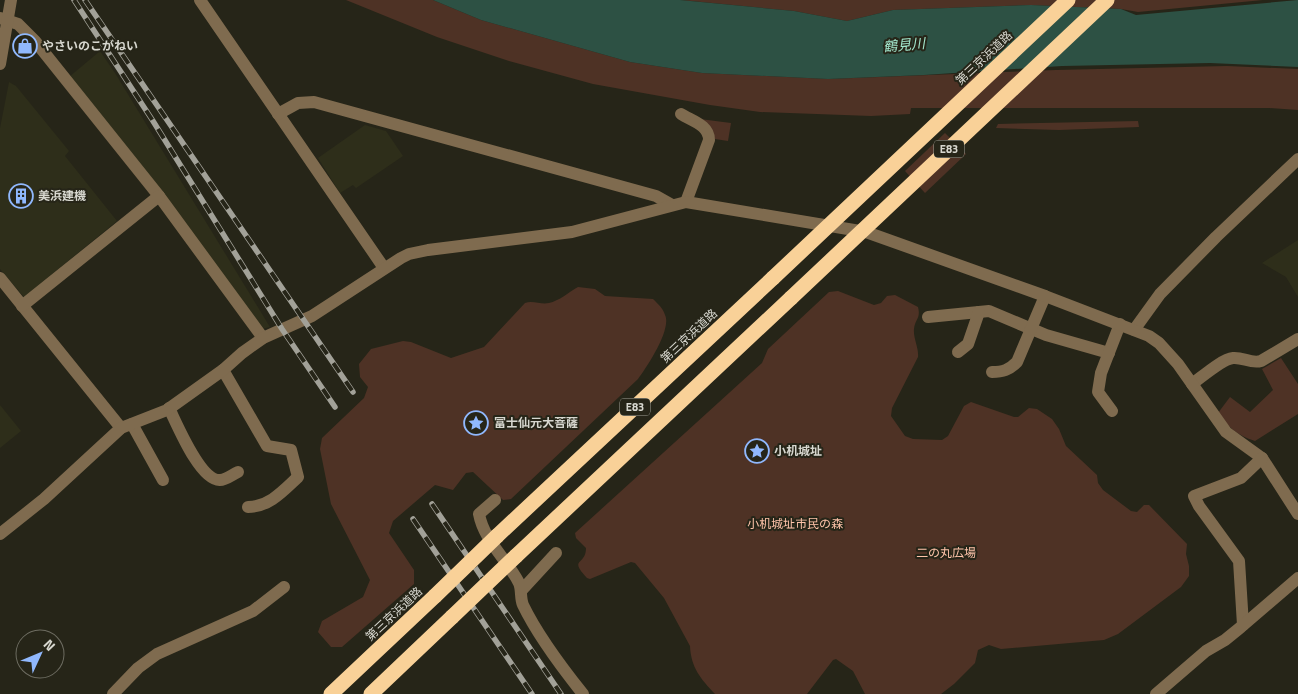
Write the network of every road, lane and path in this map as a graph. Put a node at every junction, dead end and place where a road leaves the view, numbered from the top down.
1 (11, 0) edge
2 (200, 0) edge
3 (1068, 0) edge
4 (1107, 0) edge
5 (4, 18) edge
6 (0, 64) edge
7 (278, 114) junction
8 (680, 114) dead end
9 (1298, 159) edge
10 (158, 196) junction
11 (686, 202) junction
12 (672, 205) junction
13 (384, 268) junction
14 (0, 278) edge
15 (1045, 296) junction
16 (22, 306) junction
17 (979, 312) junction
18 (928, 317) dead end
19 (1120, 324) junction
20 (1032, 330) junction
21 (1134, 330) junction
22 (263, 338) junction
23 (1298, 339) edge
24 (958, 352) dead end
25 (1109, 353) junction
26 (223, 370) junction
27 (992, 372) dead end
28 (1192, 384) junction
29 (169, 408) junction
30 (1112, 412) dead end
31 (126, 426) junction
32 (1262, 458) junction
33 (238, 472) dead end
34 (163, 480) dead end
35 (495, 500) dead end
36 (248, 507) dead end
37 (1298, 514) edge
38 (0, 534) edge
39 (556, 553) dead end
40 (1298, 578) edge
41 (284, 587) dead end
42 (521, 591) junction
43 (1243, 625) junction
44 (112, 694) edge
45 (331, 694) edge
46 (371, 694) edge
47 (583, 694) edge
48 (1156, 694) edge

1 - 5 street
2 - 7 street
3 - 45 highway, 第三京浜道路 / E83, bridge
4 - 46 highway, E83, bridge
5 - 6 street
5 - 10 street
7 - 12 street
7 - 13 street
8 - 11 street
9 - 21 street
10 - 16 street
10 - 22 street
11 - 12 street
11 - 15 street
12 - 13 street
13 - 22 street
14 - 16 street
15 - 19 street
15 - 20 street
16 - 31 street
17 - 18 street
17 - 20 street
17 - 24 street
19 - 21 street
19 - 25 street
20 - 25 street
20 - 27 street
21 - 28 street
22 - 26 street
23 - 28 street
25 - 30 street
26 - 29 street
26 - 36 street
28 - 32 street
29 - 31 street
29 - 33 street
31 - 34 street
31 - 38 street
32 - 37 street
32 - 43 street
35 - 42 street
39 - 42 street
40 - 43 street
41 - 44 street
42 - 47 street
43 - 48 street

